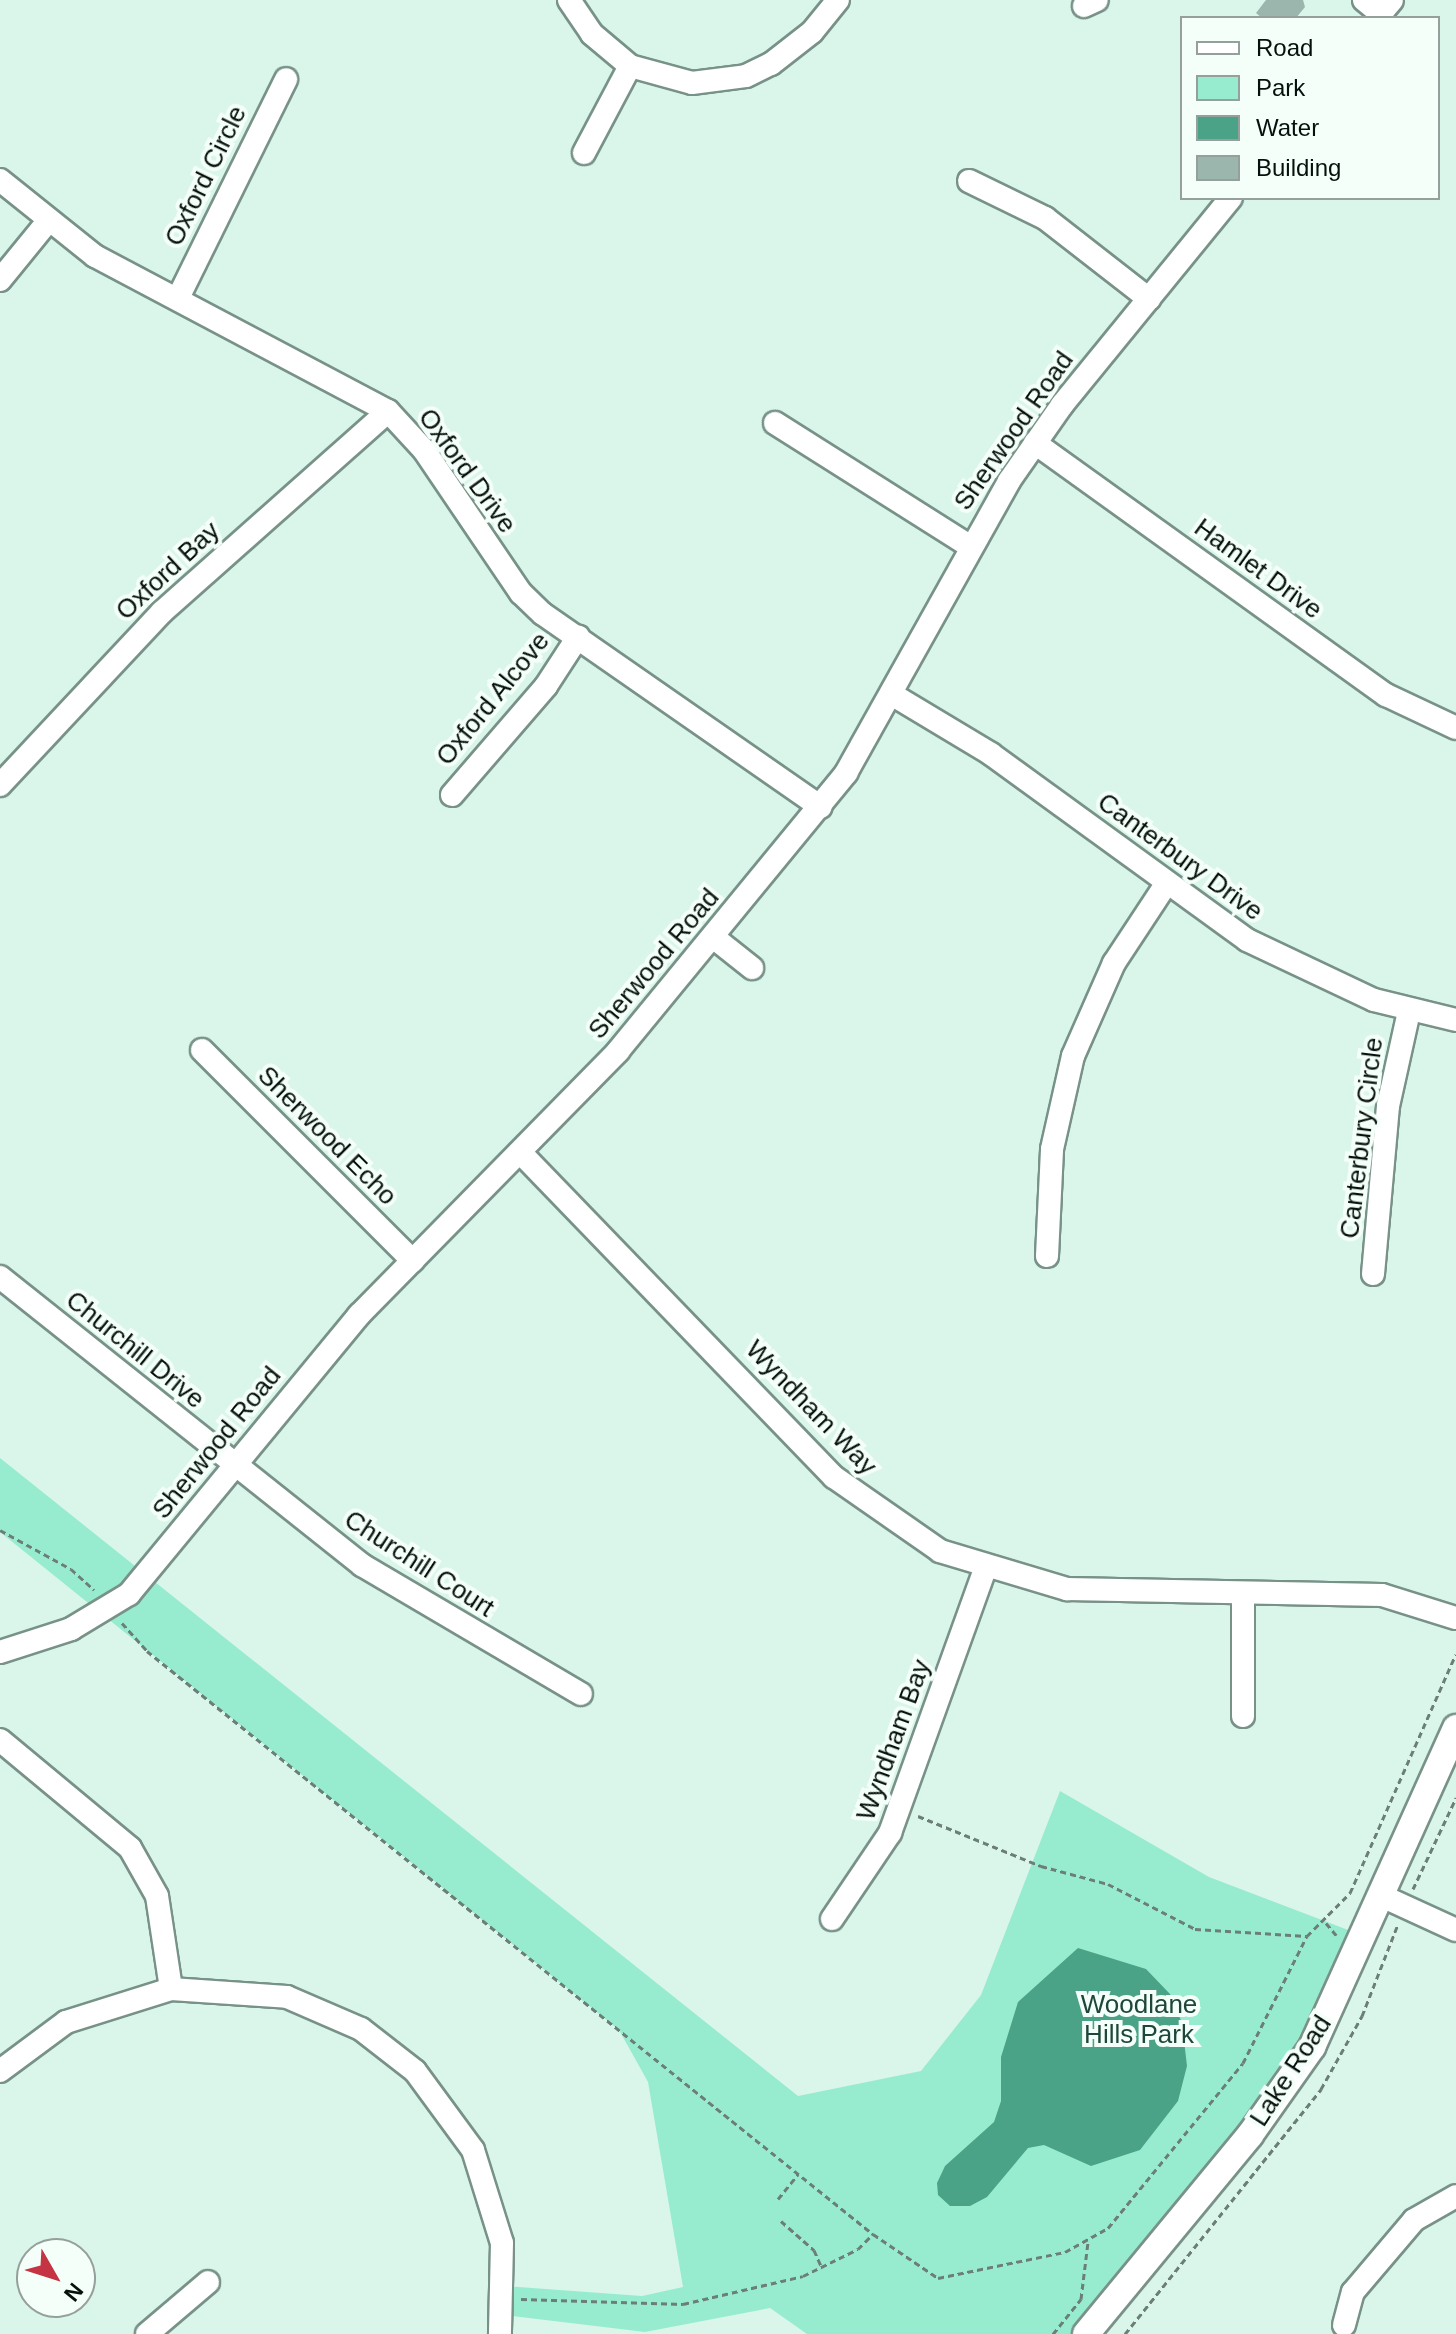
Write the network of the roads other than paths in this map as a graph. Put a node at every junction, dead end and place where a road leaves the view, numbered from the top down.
1 (569, 0) edge
2 (838, 0) edge
3 (630, 66) junction
4 (286, 79) dead end
5 (584, 153) dead end
6 (0, 180) edge
7 (969, 181) dead end
8 (1229, 200) edge
9 (49, 220) junction
10 (0, 280) edge
11 (178, 298) junction
12 (1149, 299) junction
13 (388, 411) junction
14 (775, 423) dead end
15 (1035, 443) junction
16 (968, 545) junction
17 (578, 637) junction
18 (893, 695) junction
19 (1456, 728) edge
20 (0, 785) edge
21 (452, 795) dead end
22 (821, 807) junction
23 (1166, 884) junction
24 (713, 937) junction
25 (752, 968) dead end
26 (1409, 1011) junction
27 (1456, 1020) edge
28 (202, 1050) dead end
29 (520, 1152) junction
30 (1047, 1256) dead end
31 (413, 1261) junction
32 (1373, 1274) dead end
33 (0, 1277) edge
34 (234, 1466) junction
35 (985, 1569) junction
36 (1243, 1594) junction
37 (1456, 1618) edge
38 (0, 1652) edge
39 (581, 1694) dead end
40 (1243, 1716) dead end
41 (1456, 1728) edge
42 (0, 1740) edge
43 (1382, 1896) junction
44 (832, 1919) dead end
45 (1456, 1930) edge
46 (171, 1989) junction
47 (0, 2071) edge
48 (1456, 2196) edge
49 (208, 2282) dead end
50 (1344, 2325) dead end
51 (147, 2334) edge
52 (500, 2334) edge
53 (1086, 2334) edge

1 - 3 street
2 - 3 street
3 - 5 street
4 - 11 street, Oxford Circle
6 - 9 street, Oxford Drive
7 - 12 street
8 - 12 street, Sherwood Road
9 - 10 street
9 - 11 street, Oxford Drive
11 - 13 street, Oxford Drive
12 - 15 street, Sherwood Road
13 - 17 street, Oxford Drive
13 - 20 street, Oxford Bay
14 - 16 street
15 - 16 street, Sherwood Road
15 - 19 street, Hamlet Drive
16 - 18 street, Sherwood Road
17 - 21 street, Oxford Alcove
17 - 22 street, Oxford Drive
18 - 22 street, Sherwood Road
18 - 23 street, Canterbury Drive
22 - 24 street, Sherwood Road
23 - 26 street, Canterbury Drive
23 - 30 street
24 - 25 street
24 - 29 street, Sherwood Road
26 - 27 street, Canterbury Drive
26 - 32 street, Canterbury Circle
28 - 31 street, Sherwood Echo
29 - 31 street, Sherwood Road
29 - 35 street, Wyndham Way
31 - 34 street, Sherwood Road
33 - 34 street, Churchill Drive
34 - 38 street, Sherwood Road
34 - 39 street, Churchill Court
35 - 36 street, Wyndham Way
35 - 44 street, Wyndham Bay
36 - 37 street, Wyndham Way
36 - 40 street
41 - 43 street, Lake Road
42 - 46 street
43 - 45 street
43 - 53 street, Lake Road
46 - 47 street
46 - 52 street
48 - 50 street
49 - 51 street

